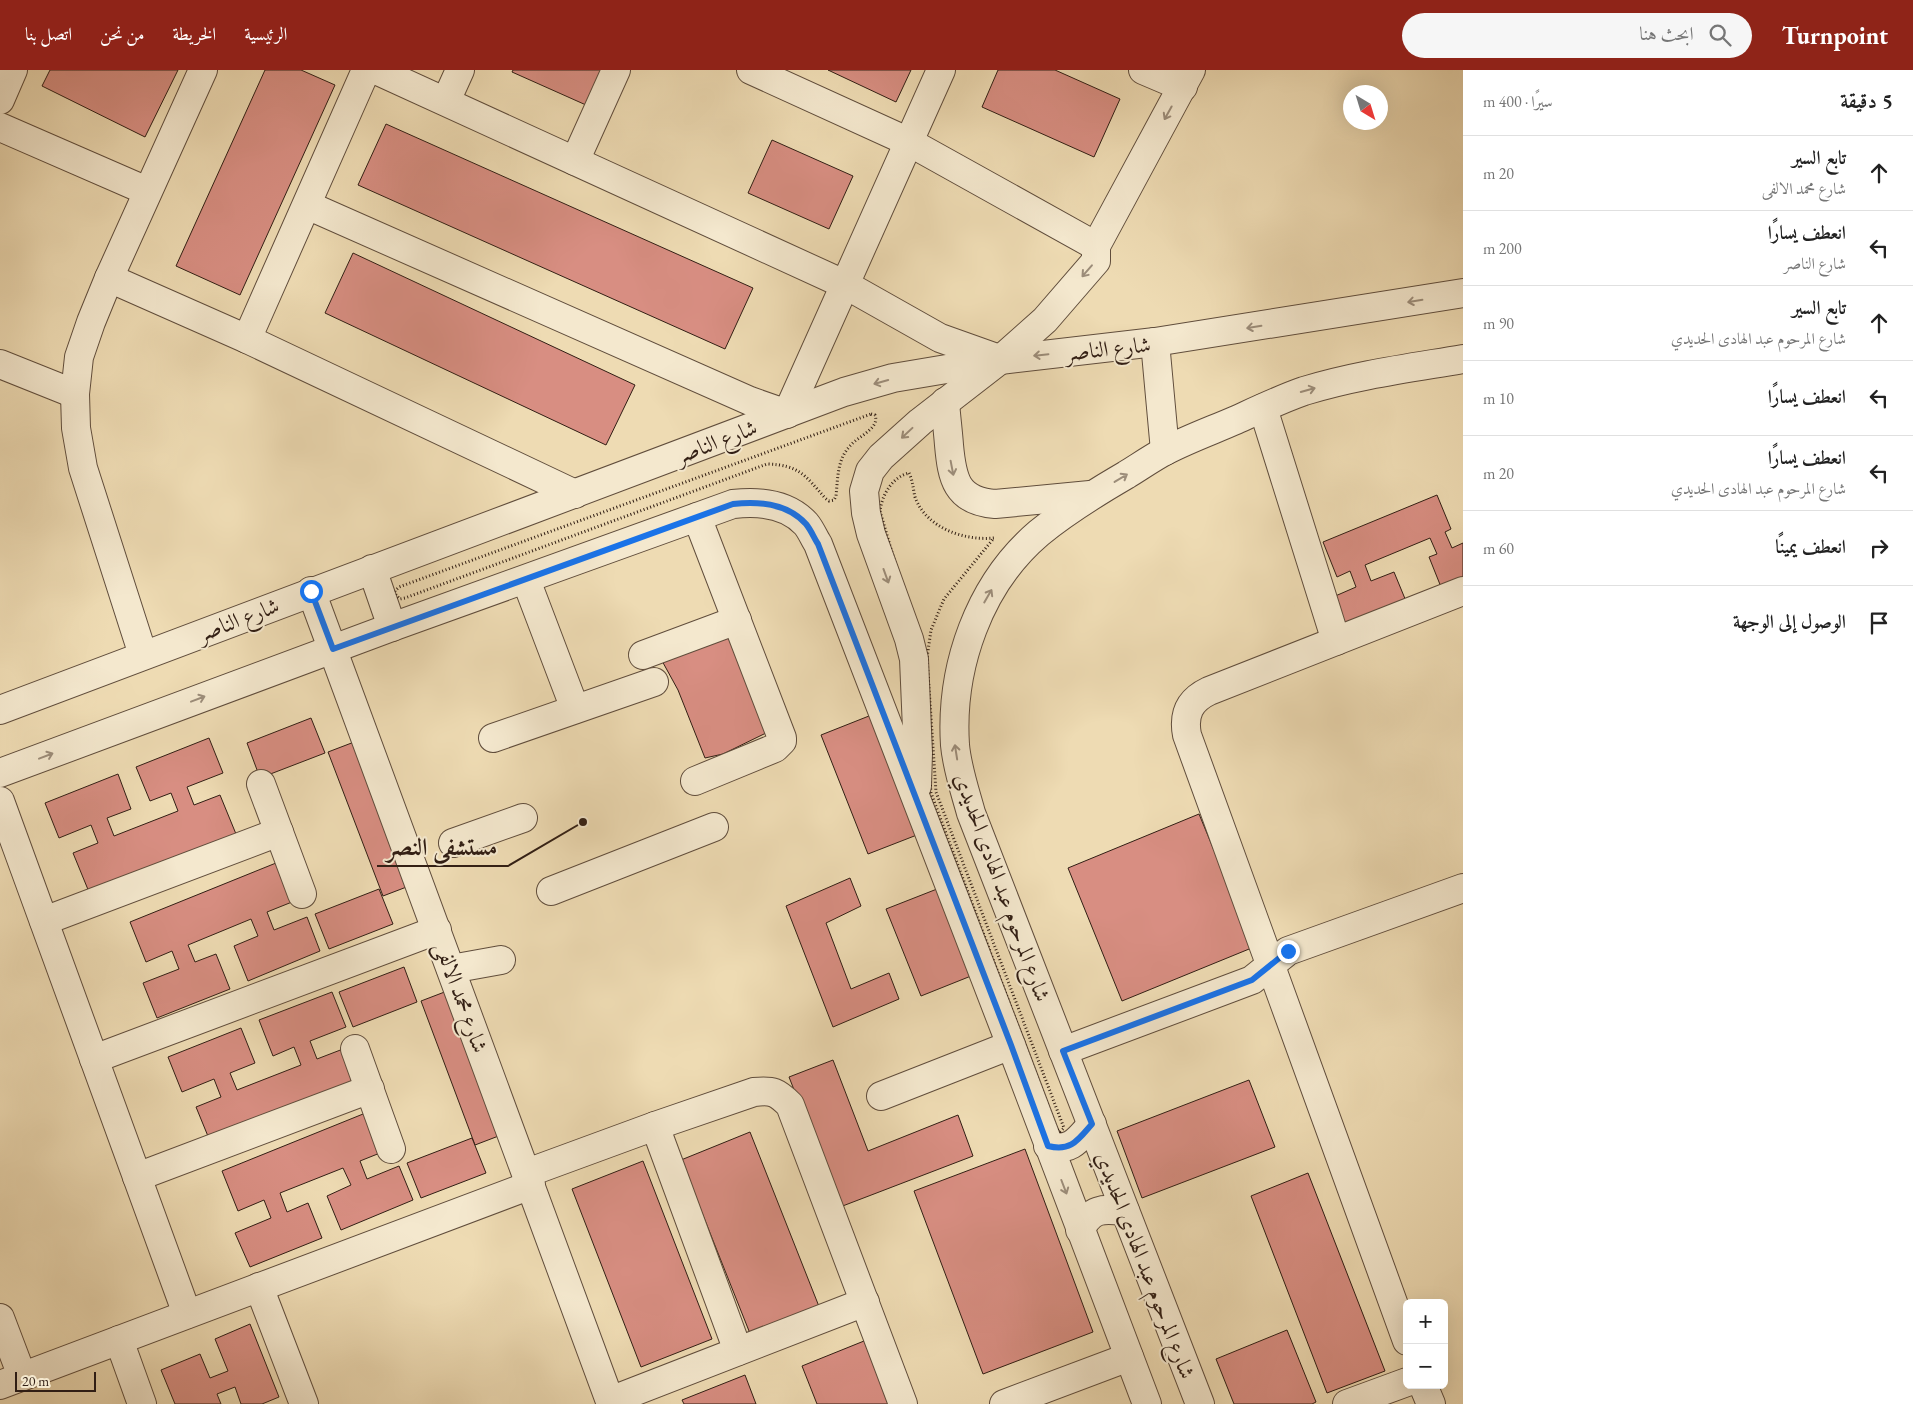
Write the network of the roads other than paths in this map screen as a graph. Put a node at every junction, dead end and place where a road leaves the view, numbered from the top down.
1 (13, 70) edge
2 (203, 70) edge
3 (460, 70) edge
4 (616, 70) edge
5 (752, 70) edge
6 (941, 70) edge
7 (1144, 70) edge
8 (378, 71) edge
9 (1187, 79) edge
10 (0, 100) edge
11 (446, 101) junction
12 (0, 127) edge
13 (909, 142) junction
14 (575, 161) junction
15 (147, 191) junction
16 (307, 204) junction
17 (1096, 246) junction
18 (108, 278) junction
19 (846, 285) junction
20 (1463, 293) edge
21 (247, 339) junction
22 (1155, 342) junction
23 (1463, 359) edge
24 (1000, 360) junction
25 (0, 364) edge
26 (76, 394) junction
27 (945, 402) junction
28 (1263, 408) junction
29 (787, 414) junction
30 (1166, 451) junction
31 (575, 494) junction
32 (1092, 494) junction
33 (696, 517) junction
34 (372, 569) junction
35 (526, 580) junction
36 (311, 591) junction
37 (1463, 591) edge
38 (737, 620) junction
39 (392, 627) junction
40 (1336, 641) junction
41 (333, 649) junction
42 (143, 655) junction
43 (643, 655) dead end
44 (654, 682) dead end
45 (575, 709) junction
46 (0, 710) edge
47 (493, 738) dead end
48 (0, 774) edge
49 (695, 781) dead end
50 (261, 784) dead end
51 (916, 797) junction
52 (0, 802) edge
53 (523, 818) dead end
54 (714, 828) dead end
55 (279, 832) junction
56 (453, 843) dead end
57 (1463, 888) edge
58 (552, 891) dead end
59 (302, 894) dead end
60 (44, 921) junction
61 (437, 930) junction
62 (501, 960) dead end
63 (1270, 966) junction
64 (451, 969) junction
65 (1011, 1045) junction
66 (355, 1049) dead end
67 (1063, 1051) junction
68 (94, 1059) junction
69 (370, 1089) junction
70 (881, 1096) dead end
71 (1092, 1124) junction
72 (655, 1126) junction
73 (1048, 1146) junction
74 (391, 1149) dead end
75 (137, 1177) junction
76 (529, 1179) junction
77 (1125, 1211) junction
78 (1080, 1230) junction
79 (260, 1287) junction
80 (865, 1302) junction
81 (187, 1314) junction
82 (0, 1318) edge
83 (1403, 1330) edge
84 (119, 1340) junction
85 (738, 1351) junction
86 (1129, 1357) junction
87 (11, 1380) edge
88 (1403, 1383) edge
89 (1424, 1389) edge
90 (611, 1403) edge
91 (142, 1404) edge
92 (304, 1404) edge
93 (903, 1404) edge
94 (1004, 1404) edge
95 (1146, 1404) edge
96 (1200, 1404) edge
97 (1347, 1404) edge
98 (1430, 1404) edge

1 - 10 street
2 - 15 street
3 - 11 street
4 - 14 street
5 - 13 street
6 - 13 street
7 - 9 street
8 - 11 street
8 - 16 street
9 -> 17 street
11 - 14 street
12 - 15 street
13 - 17 street
13 - 19 street
14 - 19 street
15 - 18 street
16 - 21 street
16 - 29 street
17 -> 24 street
18 - 21 street
18 - 26 street
19 - 24 street
19 - 29 street
20 -> 22 street, شارع الناصر
21 - 31 street
22 -> 24 street, شارع الناصر
22 - 30 street
28 -> 23 street
24 - 27 street
24 -> 29 street, شارع الناصر
25 - 26 street
26 - 42 street
27 -> 32 street
27 -> 51 street
28 - 30 street, شارع المرحوم عبد الهادى الحديدي
28 - 40 street
29 - 31 street, شارع الناصر
32 -> 30 street, شارع المرحوم عبد الهادى الحديدي
31 - 34 street, شارع الناصر
67 -> 32 street, شارع المرحوم عبد الهادى الحديدي
33 - 35 street
33 - 38 street
33 - 51 street
34 - 36 street, شارع الناصر
34 - 39 street
35 - 39 street
35 - 45 street
36 - 41 street, شارع محمد الالفى
36 - 42 street, شارع الناصر
37 - 40 street
38 - 43 street
38 - 49 street
39 - 41 street
40 - 63 street
48 -> 41 street
41 - 61 street, شارع محمد الالفى
42 - 46 street, شارع الناصر
44 - 45 street
45 - 47 street
50 - 55 street
51 - 65 street, شارع المرحوم عبد الهادى الحديدي
52 - 60 street
53 - 56 street
54 - 58 street
55 - 59 street
55 - 60 street
57 - 63 street
60 - 68 street
61 - 64 street, شارع محمد الالفى
61 - 68 street
62 - 64 street
63 - 67 street
63 - 83 street
64 - 76 street, شارع محمد الالفى
65 - 70 street
65 - 73 street, شارع المرحوم عبد الهادى الحديدي
66 - 69 street
67 - 71 street, شارع المرحوم عبد الهادى الحديدي
68 - 75 street
69 - 74 street
69 - 75 street
71 - 73 street
71 - 77 street, شارع المرحوم عبد الهادى الحديدي
72 - 76 street
72 - 80 street
72 - 85 street
73 -> 78 street, شارع المرحوم عبد الهادى الحديدي
75 - 81 street
76 - 79 street
76 - 90 street, شارع محمد الالفى
77 - 78 street
77 - 96 street, شارع المرحوم عبد الهادى الحديدي
78 - 86 street, شارع المرحوم عبد الهادى الحديدي
79 - 81 street
79 - 92 street
80 - 85 street
80 - 93 street
81 - 84 street
82 - 87 street
84 - 87 street
84 - 91 street
85 - 90 street
86 - 94 street
86 - 95 street, شارع المرحوم عبد الهادى الحديدي
88 - 97 street
89 - 98 street

